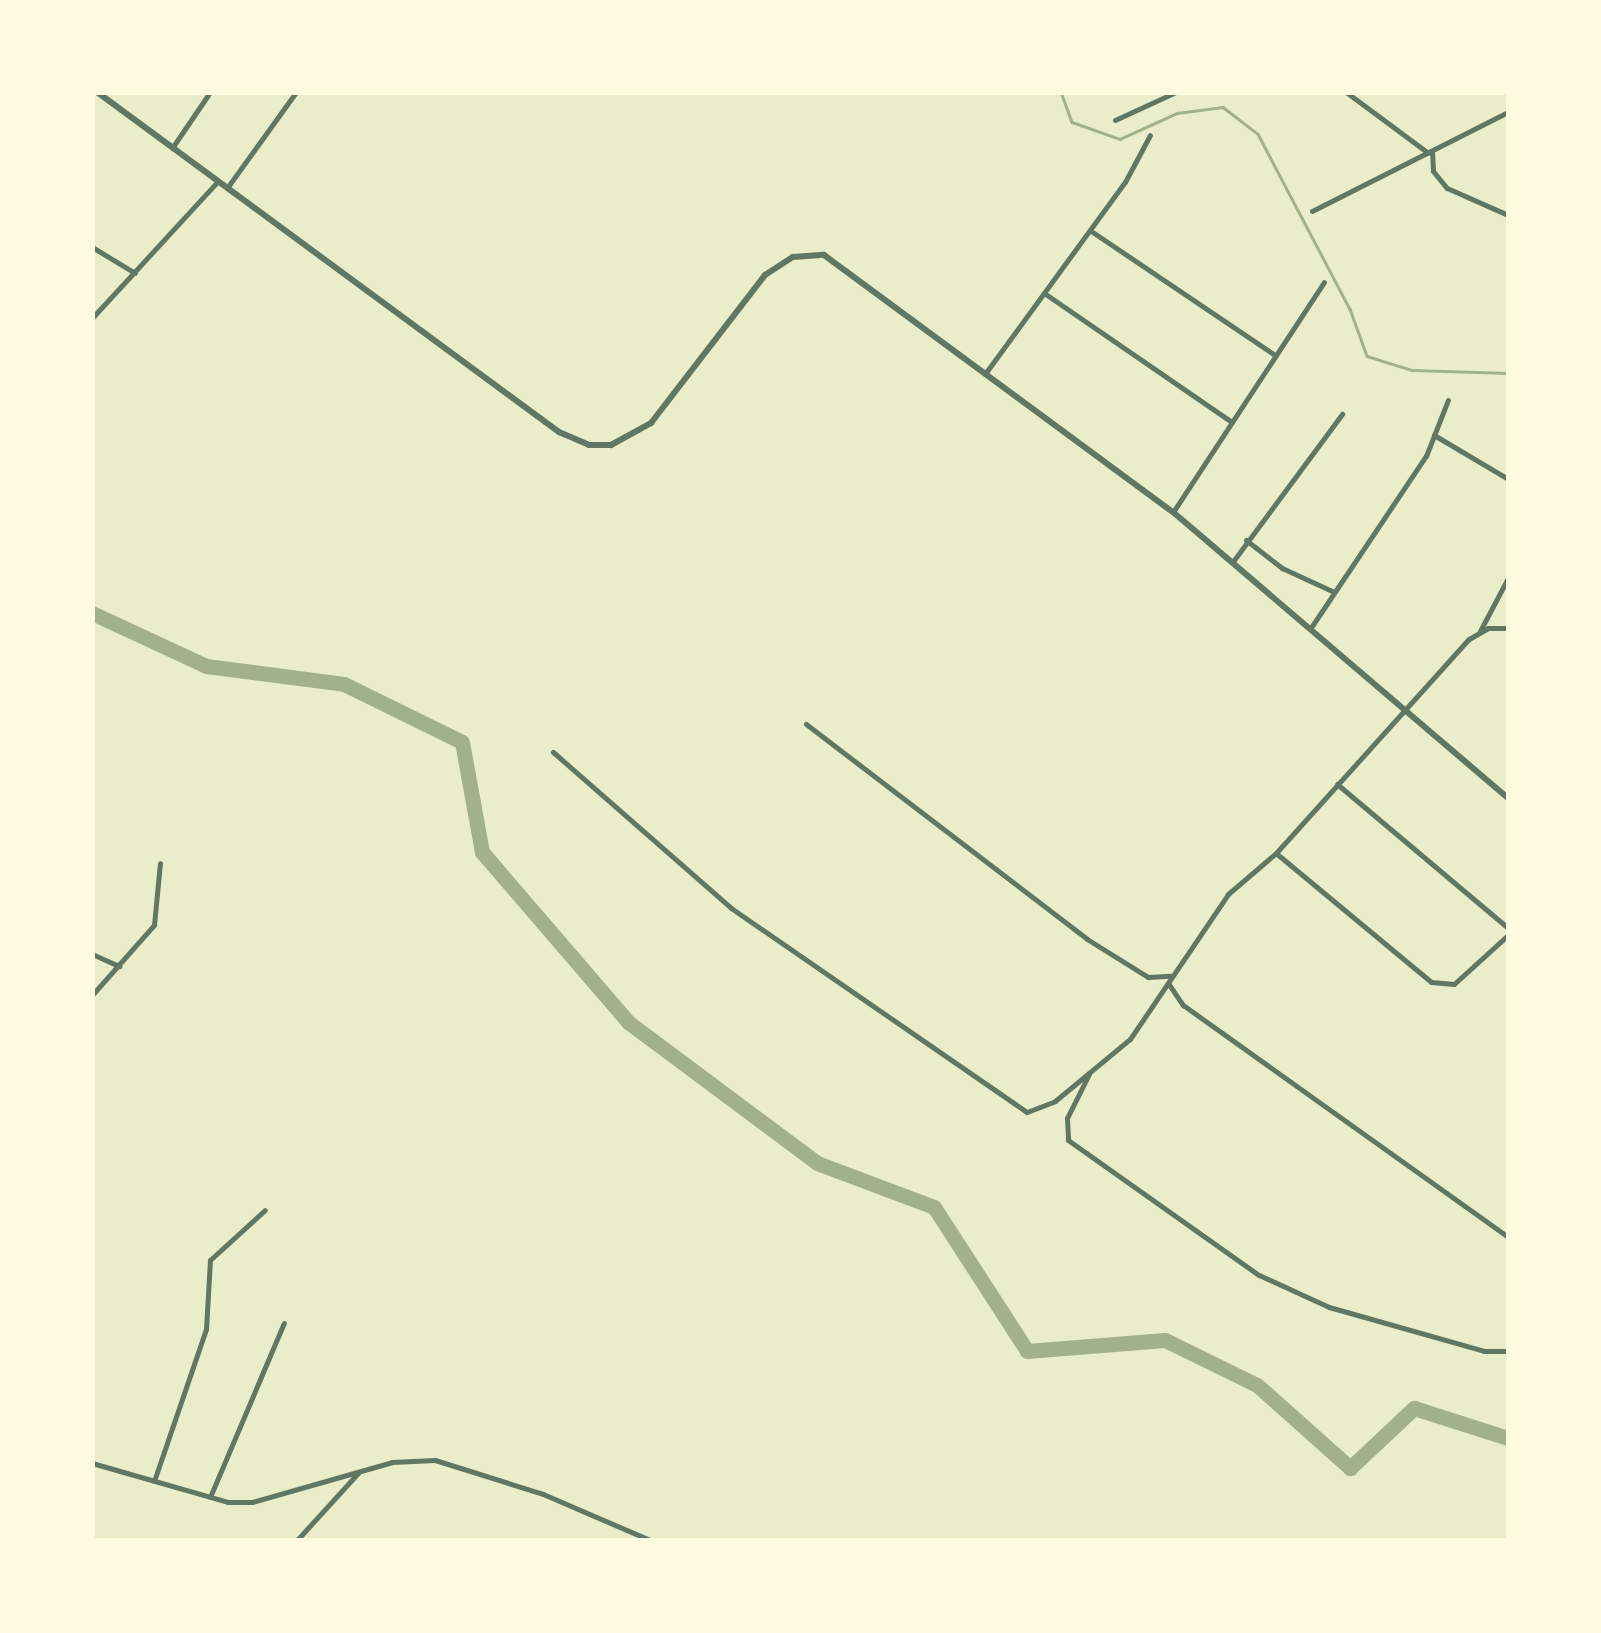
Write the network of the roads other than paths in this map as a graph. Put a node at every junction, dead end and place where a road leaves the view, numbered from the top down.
1 (97, 92) edge
2 (210, 92) edge
3 (296, 92) edge
4 (1176, 92) edge
5 (1346, 92) edge
6 (1508, 112) edge
7 (1115, 120) dead end
8 (1150, 136) dead end
9 (172, 148) junction
10 (1430, 152) junction
11 (217, 182) junction
12 (228, 188) junction
13 (1312, 211) dead end
14 (1508, 215) edge
15 (1091, 231) junction
16 (92, 247) edge
17 (135, 272) junction
18 (1324, 282) dead end
19 (1044, 293) junction
20 (92, 318) edge
21 (1276, 355) junction
22 (987, 371) junction
23 (1448, 400) dead end
24 (1342, 414) dead end
25 (1232, 422) junction
26 (1434, 435) junction
27 (1508, 480) edge
28 (1173, 512) junction
29 (1246, 540) junction
30 (1234, 560) junction
31 (1508, 578) edge
32 (1332, 590) junction
33 (1312, 626) junction
34 (1508, 628) edge
35 (1480, 630) junction
36 (1407, 710) junction
37 (806, 724) dead end
38 (552, 752) dead end
39 (1337, 784) junction
40 (1508, 798) edge
41 (1276, 853) junction
42 (160, 863) dead end
43 (1508, 931) edge
44 (92, 954) edge
45 (119, 966) junction
46 (1173, 975) junction
47 (1168, 982) junction
48 (92, 996) edge
49 (1090, 1071) junction
50 (265, 1210) dead end
51 (1508, 1237) edge
52 (284, 1323) dead end
53 (1508, 1351) edge
54 (92, 1463) edge
55 (358, 1473) junction
56 (154, 1481) junction
57 (210, 1497) junction
58 (297, 1540) edge
59 (650, 1540) edge

1 - 9 street
2 - 9 street
3 - 12 street
4 - 7 street
5 - 10 street
6 - 10 street
8 - 15 street
9 - 11 street
10 - 13 street
10 - 14 street
11 - 12 street
11 - 17 street
12 - 22 street
15 - 19 street
15 - 21 street
16 - 17 street
17 - 20 street
18 - 21 street
19 - 22 street
19 - 25 street
21 - 25 street
22 - 28 street
23 - 26 street
24 - 29 street
25 - 28 street
26 - 27 street
26 - 32 street
28 - 30 street
29 - 30 street
29 - 32 street
30 - 33 street
31 - 35 street
32 - 33 street
33 - 36 street
34 - 35 street
35 - 36 street
36 - 39 street
36 - 40 street
37 - 46 street
38 - 49 street
39 - 41 street
39 - 43 street
41 - 43 street
41 - 46 street
42 - 45 street
44 - 45 street
45 - 48 street
46 - 47 street
47 - 49 street
47 - 51 street
49 - 53 street
50 - 56 street
52 - 57 street
54 - 56 street
55 - 57 street
55 - 58 street
55 - 59 street
56 - 57 street

